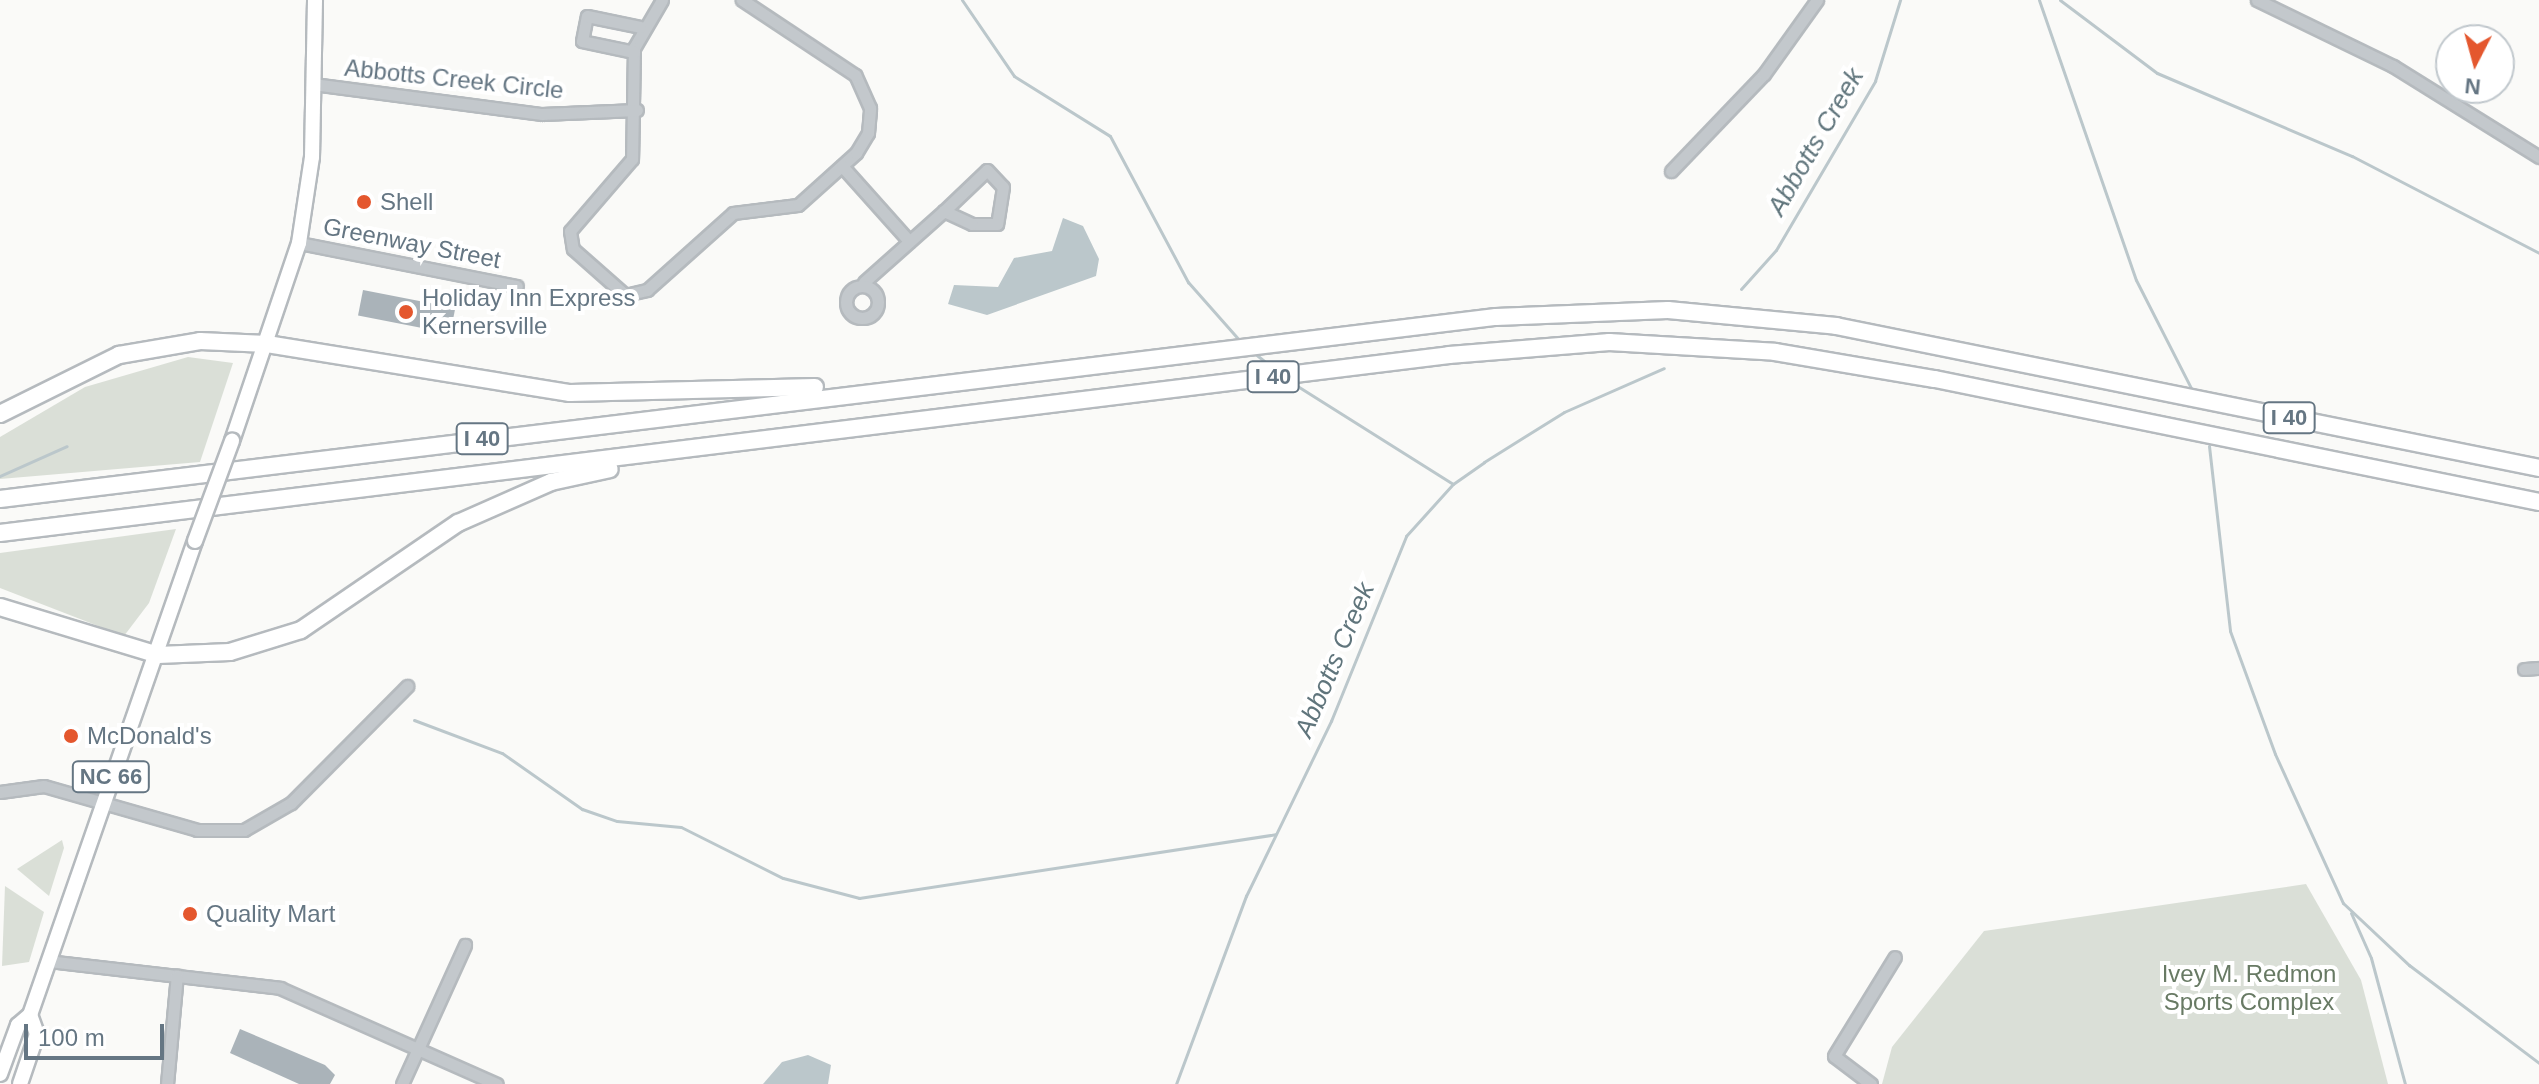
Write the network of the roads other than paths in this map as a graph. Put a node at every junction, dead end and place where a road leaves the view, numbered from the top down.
1 (315, 0) edge
2 (662, 0) edge
3 (742, 0) edge
4 (1817, 0) edge
5 (2257, 0) edge
6 (640, 27) junction
7 (634, 52) junction
8 (313, 84) junction
9 (637, 110) junction
10 (2539, 157) edge
11 (842, 166) junction
12 (1671, 171) dead end
13 (944, 211) junction
14 (909, 241) junction
15 (299, 243) junction
16 (864, 282) dead end
17 (517, 286) dead end
18 (267, 344) junction
19 (965, 378) junction
20 (0, 414) edge
21 (761, 441) junction
22 (2539, 468) edge
23 (0, 499) edge
24 (2539, 502) edge
25 (0, 533) edge
26 (0, 607) edge
27 (158, 655) junction
28 (2539, 668) edge
29 (2524, 669) dead end
30 (407, 686) dead end
31 (0, 792) edge
32 (103, 798) junction
33 (465, 945) dead end
34 (1895, 957) dead end
35 (48, 961) junction
36 (177, 975) junction
37 (30, 1015) junction
38 (416, 1048) junction
39 (0, 1074) edge
40 (20, 1084) edge
41 (167, 1084) edge
42 (402, 1084) edge
43 (497, 1084) edge
44 (1871, 1084) edge

1 - 8 main road, NC 66
2 - 6 street
3 - 11 street
4 - 12 street
5 - 10 street
6 - 7 street
6 - 7 street
7 - 9 street
8 - 9 street, Abbotts Creek Circle
8 - 15 main road, NC 66
9 - 11 street
11 - 14 street
13 - 13 street
13 - 14 street
14 - 16 street
15 - 17 street, Greenway Street
15 - 18 main road, NC 66
18 - 19 highway
18 - 20 highway
18 - 27 main road, NC 66, bridge
19 - 22 highway, I 40
19 - 23 highway, I 40
21 - 24 highway, I 40
21 - 25 highway, I 40
21 - 27 highway
26 - 27 highway
27 - 32 main road, NC 66
28 - 29 street
30 - 32 street
31 - 32 street
32 - 35 main road, NC 66
33 - 38 street
34 - 44 street
35 - 36 street
35 - 37 main road, NC 66
36 - 38 street
36 - 41 street
37 - 39 main road, NC 66
37 - 40 main road, NC 66
38 - 42 street
38 - 43 street

